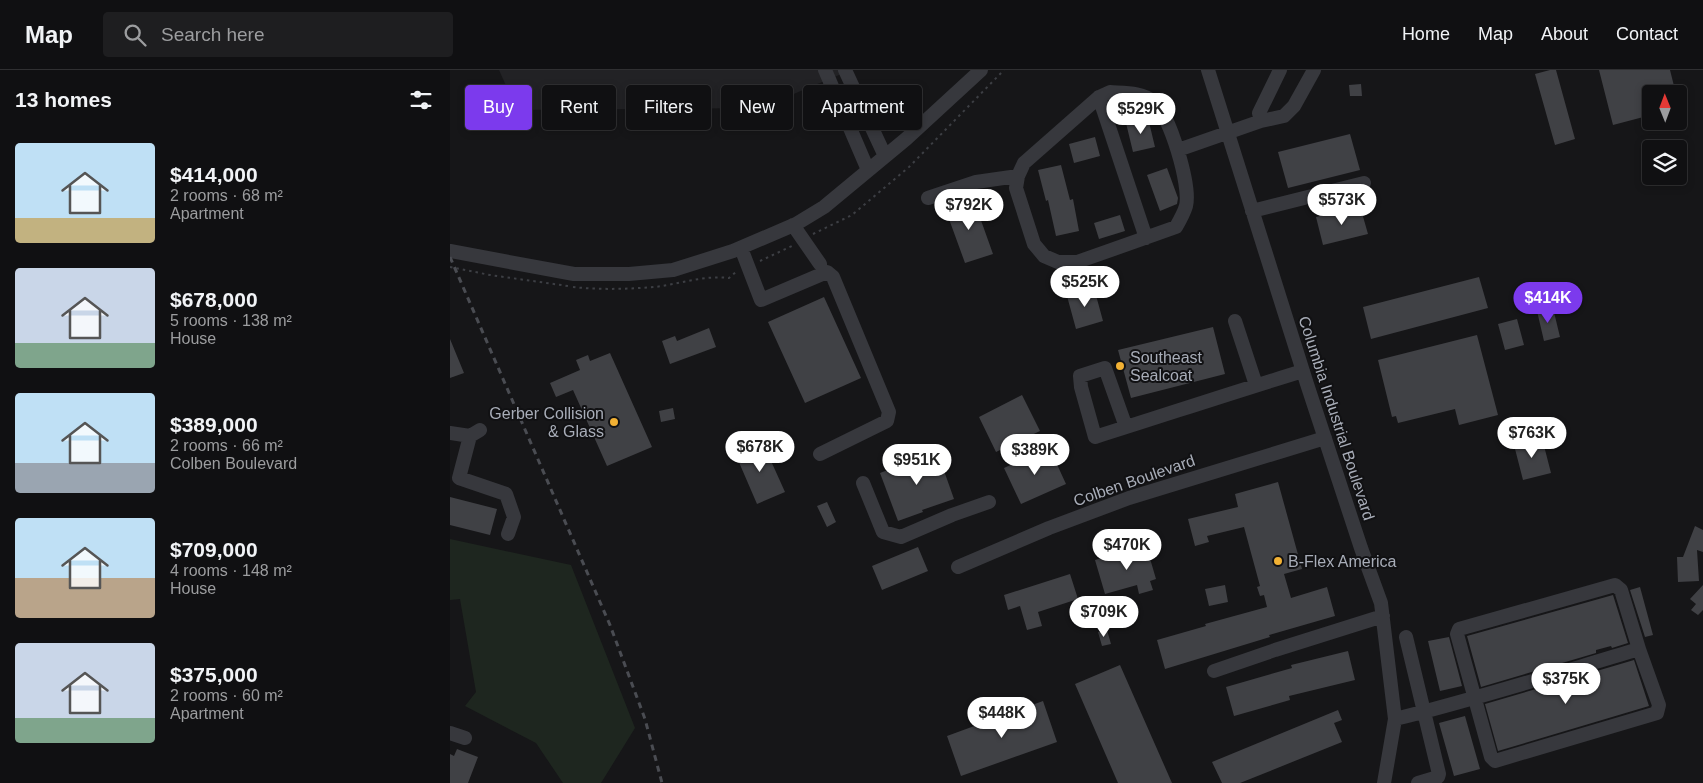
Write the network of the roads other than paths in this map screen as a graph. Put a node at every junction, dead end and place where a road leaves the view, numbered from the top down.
1 (825, 70) edge
2 (845, 70) edge
3 (980, 70) edge
4 (1208, 70) edge
5 (1280, 70) edge
6 (1314, 70) edge
7 (1099, 97) junction
8 (1261, 122) junction
9 (1227, 133) junction
10 (1178, 150) junction
11 (885, 156) junction
12 (868, 170) junction
13 (1018, 176) junction
14 (1364, 183) dead end
15 (928, 198) dead end
16 (1252, 211) junction
17 (793, 225) junction
18 (1146, 238) junction
19 (741, 248) junction
20 (450, 251) edge
21 (820, 264) dead end
22 (1235, 321) dead end
23 (1303, 371) junction
24 (1256, 385) junction
25 (1126, 428) junction
26 (450, 433) edge
27 (1325, 438) junction
28 (820, 454) dead end
29 (863, 483) dead end
30 (989, 502) dead end
31 (508, 534) dead end
32 (958, 567) dead end
33 (1383, 616) junction
34 (1406, 637) dead end
35 (1639, 649) junction
36 (1214, 671) dead end
37 (1474, 697) junction
38 (1424, 712) junction
39 (1395, 719) junction
40 (450, 733) edge
41 (465, 738) dead end
42 (1384, 783) edge
43 (1418, 783) edge

1 - 12 street
2 - 11 street
3 - 11 street
4 - 9 street, Columbia Industrial Boulevard
5 - 8 street
6 - 8 street
7 - 10 street
7 - 13 street
7 - 18 street
8 - 9 street
9 - 10 street
9 - 16 street, Columbia Industrial Boulevard
10 - 18 street
11 - 12 street
12 - 17 street
13 - 15 street
13 - 18 street
14 - 16 street
16 - 23 street, Columbia Industrial Boulevard
17 - 19 street
17 - 21 street
19 - 20 street
19 - 28 street
22 - 24 street
23 - 24 street
23 - 27 street, Columbia Industrial Boulevard
24 - 25 street
25 - 25 street
26 - 31 street
27 - 32 street, Colben Boulevard
27 - 33 street, Columbia Industrial Boulevard
29 - 30 street
33 - 36 street
33 - 39 street, Columbia Industrial Boulevard
34 - 38 street
35 - 37 street
35 - 37 street
35 - 37 street
37 - 38 street
38 - 39 street
38 - 43 street
39 - 42 street, Columbia Industrial Boulevard
40 - 41 street

